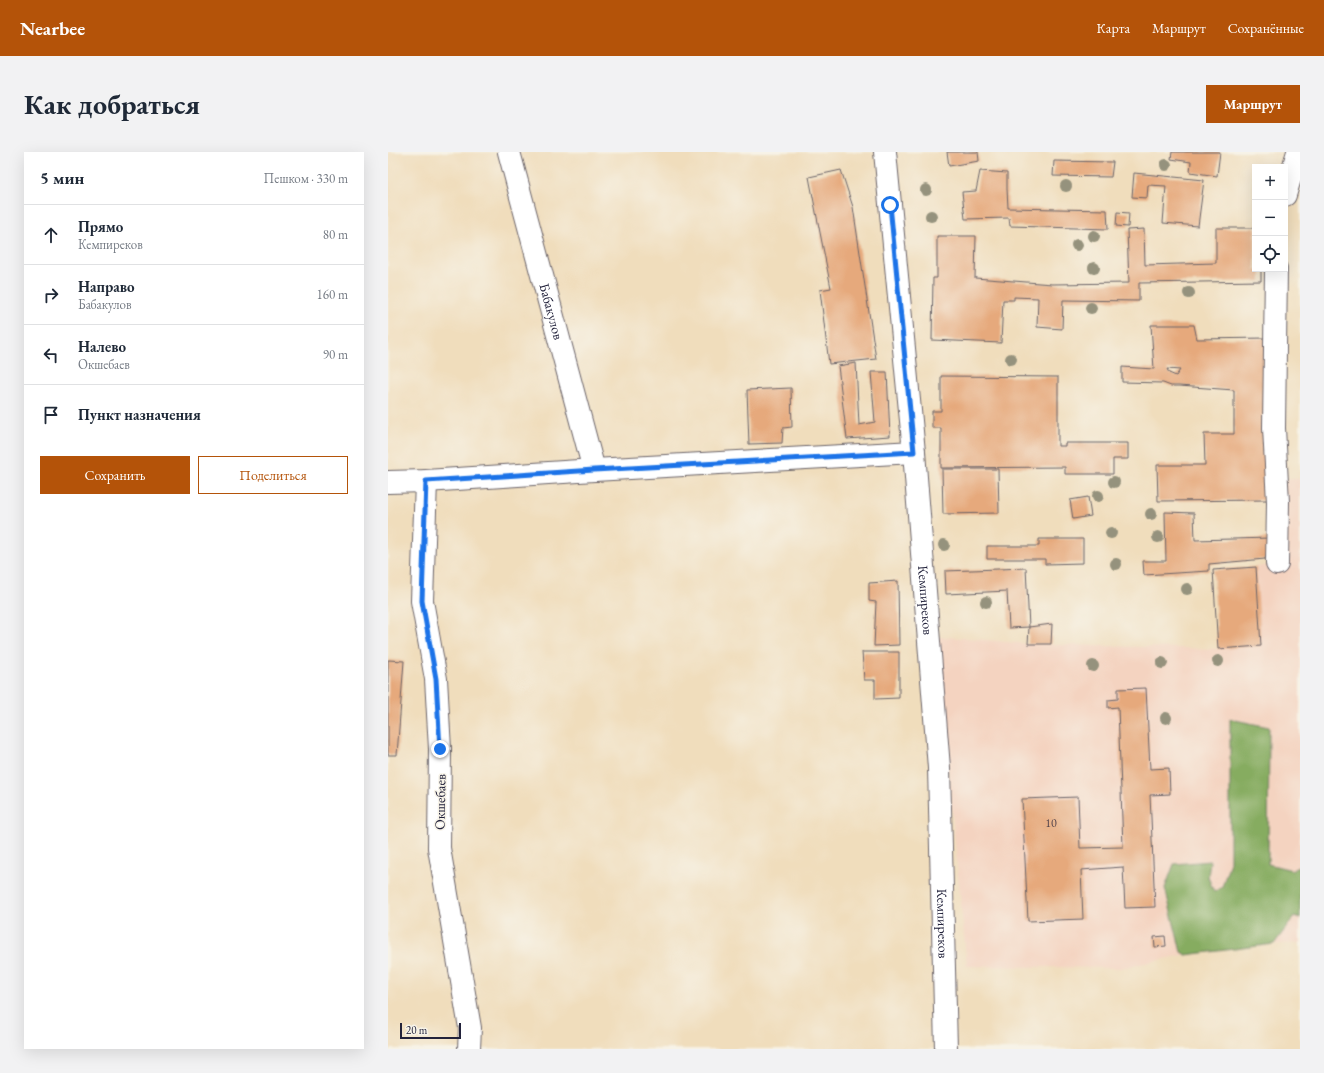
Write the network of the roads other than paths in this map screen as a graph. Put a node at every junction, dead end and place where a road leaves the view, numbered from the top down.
1 (509, 152) edge
2 (884, 152) edge
3 (1298, 152) edge
4 (1288, 185) edge
5 (1276, 272) edge
6 (914, 452) junction
7 (594, 470) junction
8 (426, 481) junction
9 (388, 482) edge
10 (1277, 564) dead end
11 (469, 1049) edge
12 (946, 1049) edge

1 - 7 street, Бабакулов
2 - 6 street, Кемпиреков
3 - 4 street
5 - 10 street
6 - 7 street
6 - 12 street, Кемпиреков
7 - 8 street
8 - 9 street
8 - 11 street, Окшебаев

